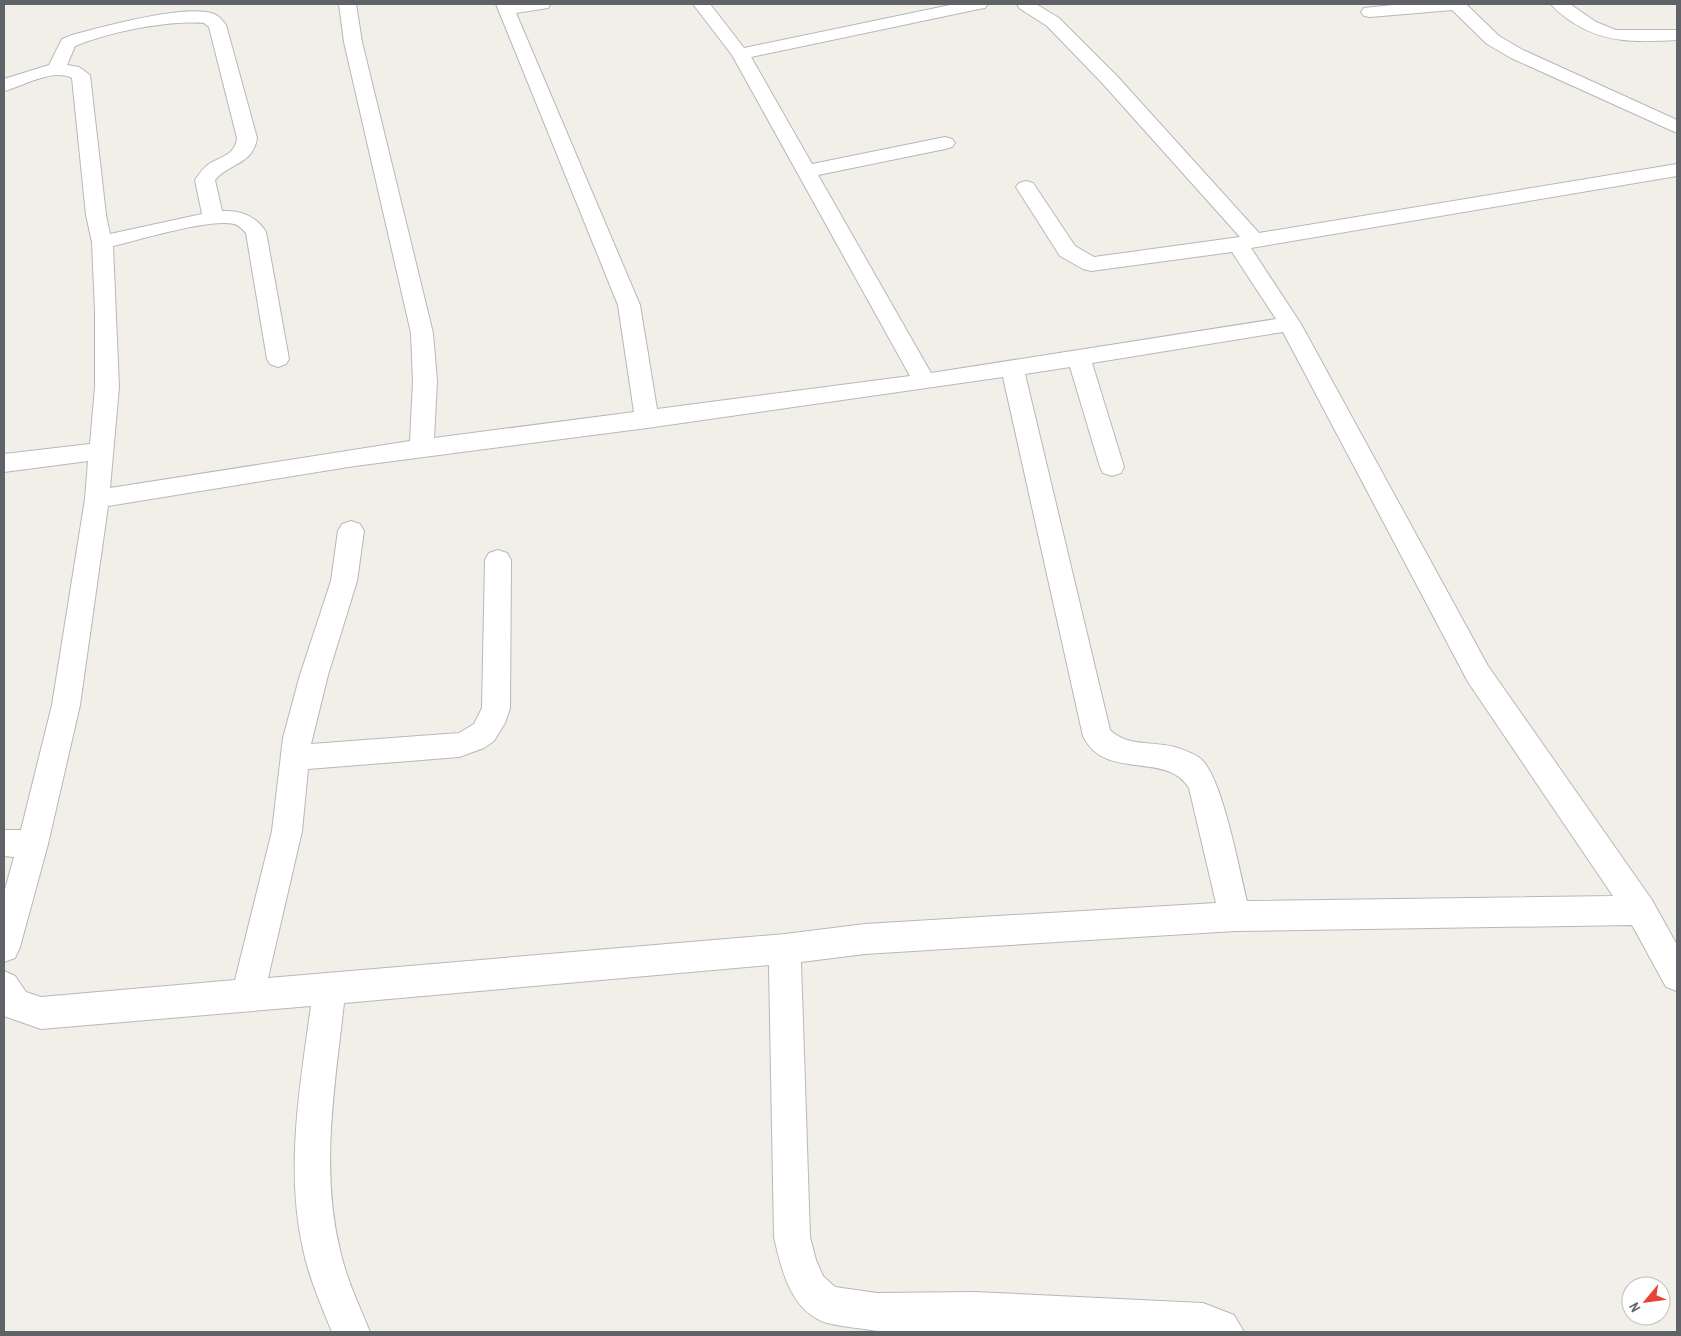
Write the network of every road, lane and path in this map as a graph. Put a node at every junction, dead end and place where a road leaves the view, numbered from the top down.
1 (348, 4) edge
2 (542, 4) edge
3 (701, 4) edge
4 (979, 4) edge
5 (1025, 4) edge
6 (1456, 4) edge
7 (1560, 4) edge
8 (505, 6) edge
9 (927, 9) edge
10 (1370, 12) dead end
11 (1677, 35) edge
12 (740, 54) junction
13 (56, 70) junction
14 (4, 85) edge
15 (1677, 127) edge
16 (945, 143) dead end
17 (1677, 170) edge
18 (806, 171) junction
19 (1026, 187) dead end
20 (213, 218) junction
21 (102, 242) junction
22 (1246, 242) junction
23 (1290, 324) junction
24 (1079, 358) junction
25 (278, 359) dead end
26 (1012, 368) junction
27 (925, 382) junction
28 (647, 420) junction
29 (422, 449) junction
30 (101, 451) junction
31 (4, 462) edge
32 (1112, 467) dead end
33 (97, 499) junction
34 (351, 531) dead end
35 (498, 560) dead end
36 (296, 758) junction
37 (18, 844) edge
38 (1641, 910) junction
39 (1235, 916) junction
40 (4, 947) edge
41 (785, 949) junction
42 (1677, 976) edge
43 (4, 987) edge
44 (329, 989) junction
45 (248, 995) junction
46 (897, 1322) edge
47 (351, 1332) edge
48 (1225, 1332) edge

1 - 29 street
2 - 8 street
3 - 12 street
4 - 9 street
5 - 22 street
6 - 10 street
6 - 15 street
7 - 11 street
8 - 28 street
9 - 12 street
12 - 18 street
13 - 14 street
13 - 20 street
13 - 21 street
16 - 18 street
17 - 22 street
18 - 27 street
19 - 22 street
20 - 21 street
20 - 25 street
21 - 30 street
22 - 23 street
23 - 24 street
23 - 38 street
24 - 26 street
24 - 32 street
26 - 27 street
26 - 39 street
27 - 28 street
28 - 29 street
29 - 33 street
30 - 31 street
30 - 33 street
33 - 37 street
34 - 36 street
35 - 36 street
36 - 45 street
37 - 40 street
38 - 39 street
38 - 42 street
39 - 41 street
41 - 44 street
41 - 46 street
43 - 45 street
44 - 45 street
44 - 47 street
46 - 48 street

